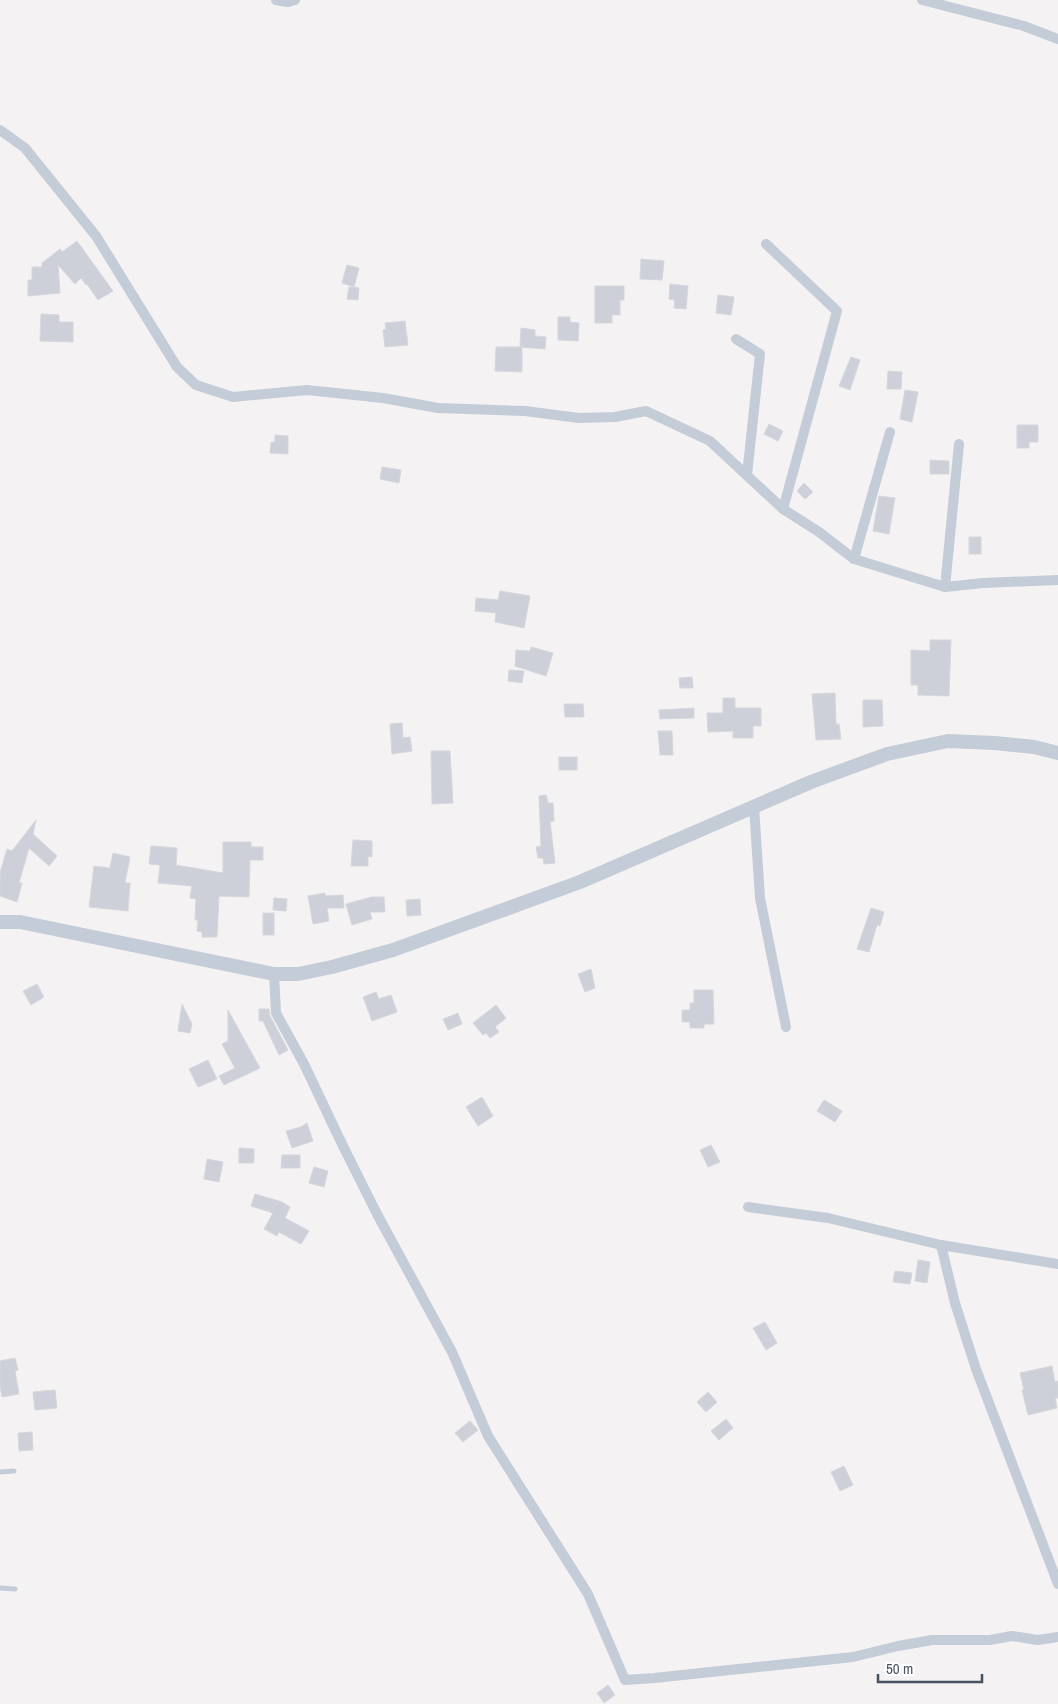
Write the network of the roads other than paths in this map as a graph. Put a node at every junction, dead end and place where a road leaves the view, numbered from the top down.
1 (276, 0) edge
2 (295, 0) edge
3 (922, 0) edge
4 (1058, 39) edge
5 (0, 130) edge
6 (766, 244) dead end
7 (736, 339) dead end
8 (890, 432) dead end
9 (959, 444) dead end
10 (747, 475) junction
11 (784, 509) junction
12 (854, 559) junction
13 (1058, 580) edge
14 (945, 587) junction
15 (1058, 753) edge
16 (754, 807) junction
17 (0, 922) edge
18 (274, 974) junction
19 (786, 1027) dead end
20 (748, 1207) dead end
21 (941, 1245) junction
22 (1058, 1264) edge
23 (14, 1471) dead end
24 (0, 1472) edge
25 (1058, 1584) edge
26 (0, 1588) edge
27 (15, 1590) dead end
28 (1058, 1637) edge

1 - 2 street
3 - 4 street
5 - 10 street
6 - 11 street
7 - 10 street
8 - 12 street
9 - 14 street
10 - 11 street
11 - 12 street
12 - 14 street
13 - 14 street
15 - 16 street
16 - 18 street
16 - 19 street
17 - 18 street
18 - 28 street
20 - 21 street
21 - 22 street
21 - 25 street
23 - 24 lane
26 - 27 lane

